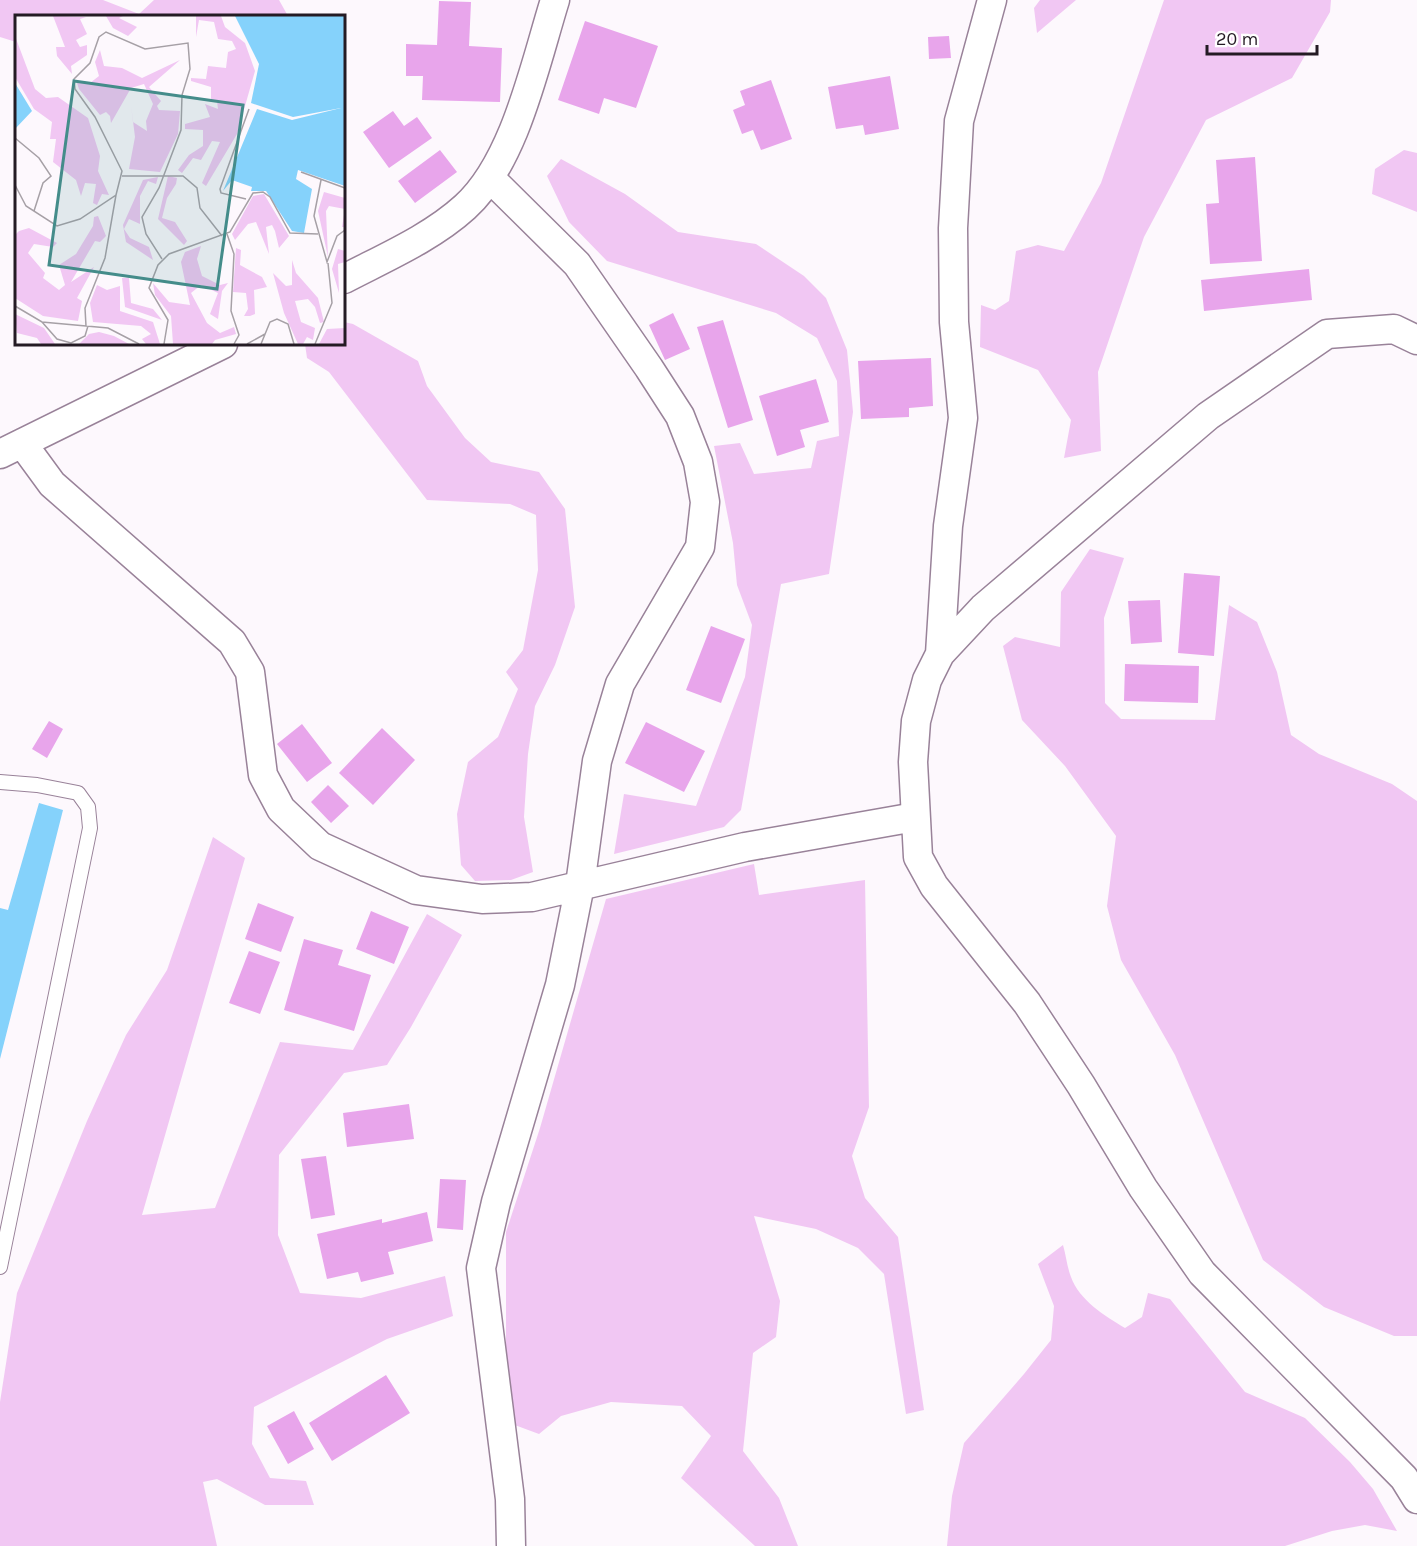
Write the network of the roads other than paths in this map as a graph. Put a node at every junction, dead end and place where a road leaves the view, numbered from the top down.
1 (555, 0) edge
2 (992, 0) edge
3 (490, 178) junction
4 (345, 278) edge
5 (1417, 340) edge
6 (220, 345) edge
7 (11, 448) edge
8 (940, 654) junction
9 (0, 782) edge
10 (915, 817) junction
11 (580, 885) junction
12 (0, 1267) edge
13 (1417, 1499) edge
14 (511, 1546) edge

1 - 3 street
2 - 8 street
3 - 4 street
3 - 11 street
5 - 8 street
6 - 7 street
7 - 11 street
8 - 10 street
9 - 12 lane
10 - 11 street
10 - 13 street
11 - 14 street

